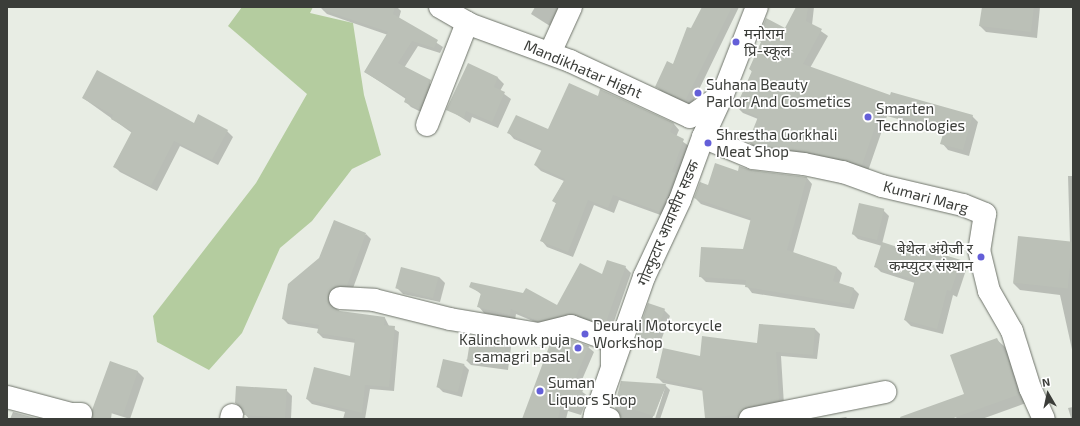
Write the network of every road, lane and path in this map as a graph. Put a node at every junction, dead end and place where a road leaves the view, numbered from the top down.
1 (440, 7) edge
2 (571, 7) edge
3 (757, 7) edge
4 (467, 23) junction
5 (550, 53) junction
6 (723, 94) junction
7 (427, 125) dead end
8 (703, 137) junction
9 (340, 298) dead end
10 (612, 365) junction
11 (884, 392) dead end
12 (7, 397) edge
13 (81, 414) dead end
14 (600, 417) edge
15 (750, 419) edge
16 (1044, 419) edge

1 - 4 street, Mandikhatar Hight
2 - 5 street
3 - 6 street, गोल्फुटार आवासीय सडक
4 - 5 street, Mandikhatar Hight
4 - 7 street
5 - 6 street, Mandikhatar Hight
6 - 8 street, गोल्फुटार आवासीय सडक
8 - 10 street, गोल्फुटार आवासीय सडक
8 - 16 street, Kumari Marg
9 - 10 street
10 - 14 street, गोल्फुटार आवासीय सडक
11 - 15 street
12 - 13 street

